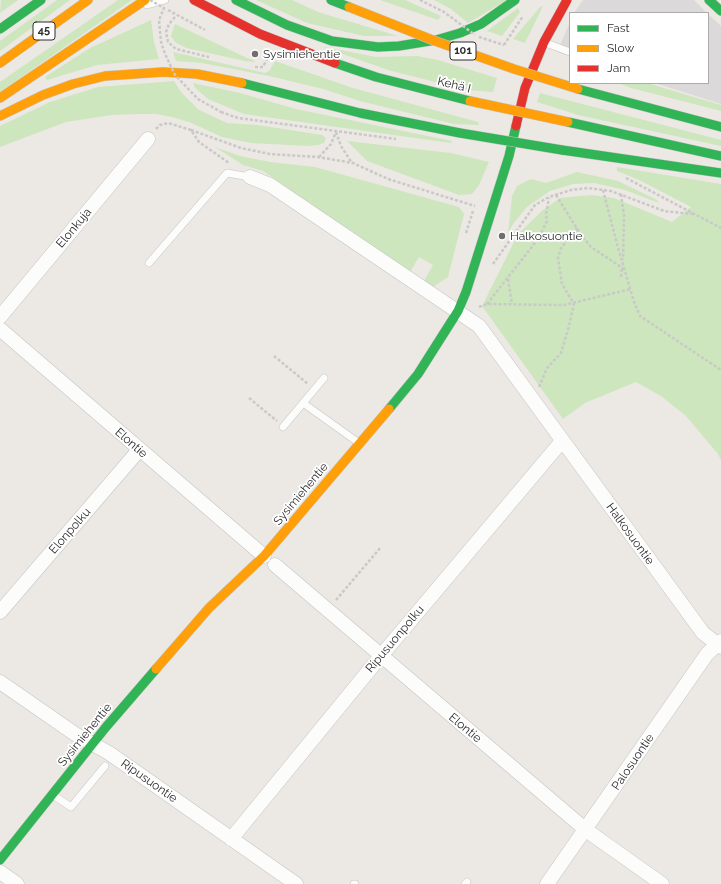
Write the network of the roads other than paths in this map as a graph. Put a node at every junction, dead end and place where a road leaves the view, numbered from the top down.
1 (41, 0) edge
2 (88, 0) edge
3 (145, 0) edge
4 (194, 0) edge
5 (331, 0) edge
6 (515, 0) edge
7 (567, 0) edge
8 (709, 0) edge
9 (240, 2) edge
10 (164, 4) edge
11 (132, 9) junction
12 (721, 11) edge
13 (0, 29) edge
14 (544, 42) junction
15 (569, 52) edge
16 (0, 63) edge
17 (0, 98) edge
18 (0, 116) edge
19 (721, 127) edge
20 (148, 139) road end
21 (721, 156) edge
22 (721, 173) edge
23 (250, 177) joint
24 (149, 263) dead end
25 (458, 311) junction
26 (0, 317) edge
27 (0, 329) edge
28 (324, 378) dead end
29 (303, 403) junction
30 (283, 426) road end
31 (562, 441) junction
32 (359, 444) junction
33 (139, 450) junction
34 (264, 556) junction
35 (275, 565) dead end
36 (0, 612) edge
37 (720, 644) edge
38 (380, 657) junction
39 (1, 685) edge
40 (93, 744) junction
41 (105, 766) dead end
42 (52, 794) junction
43 (586, 830) junction
44 (231, 839) junction
45 (0, 860) edge
46 (0, 872) edge
47 (17, 884) edge
48 (296, 884) edge
49 (547, 884) edge
50 (662, 884) edge

1 - 13 main road, 45
2 - 16 main road, 45
3 - 11 main road
4 - 21 main road, Kehä I, bridge
5 - 19 main road, 101, bridge
6 - 9 main road
7 - 14 main road, Sysimiehentie
8 - 12 main road
10 - 11 lane
11 - 17 main road
14 - 15 lane
14 - 25 main road, Sysimiehentie
18 - 22 main road, bridge
20 - 26 street, Elonkuja
23 - 24 lane
23 - 25 street, Halkosuontie
25 - 31 street, Halkosuontie
25 - 32 main road, Sysimiehentie
27 - 33 street, Elontie
28 - 29 lane
29 - 30 lane
29 - 32 lane
31 - 37 street, Halkosuontie
31 - 38 street, Ripusuonpolku
32 - 34 main road, Sysimiehentie
33 - 34 street, Elontie
33 - 36 street, Elonpolku
34 - 40 main road, Sysimiehentie
35 - 38 street, Elontie
37 - 43 street, Palosuontie
38 - 43 street, Elontie
38 - 44 street, Ripusuonpolku
39 - 40 street, Ripusuontie
40 - 42 main road, Sysimiehentie
40 - 44 street, Ripusuontie
41 - 42 lane
42 - 45 main road, Sysimiehentie
43 - 49 street, Palosuontie
43 - 50 street, Elontie
44 - 48 street, Ripusuontie
46 - 47 street

